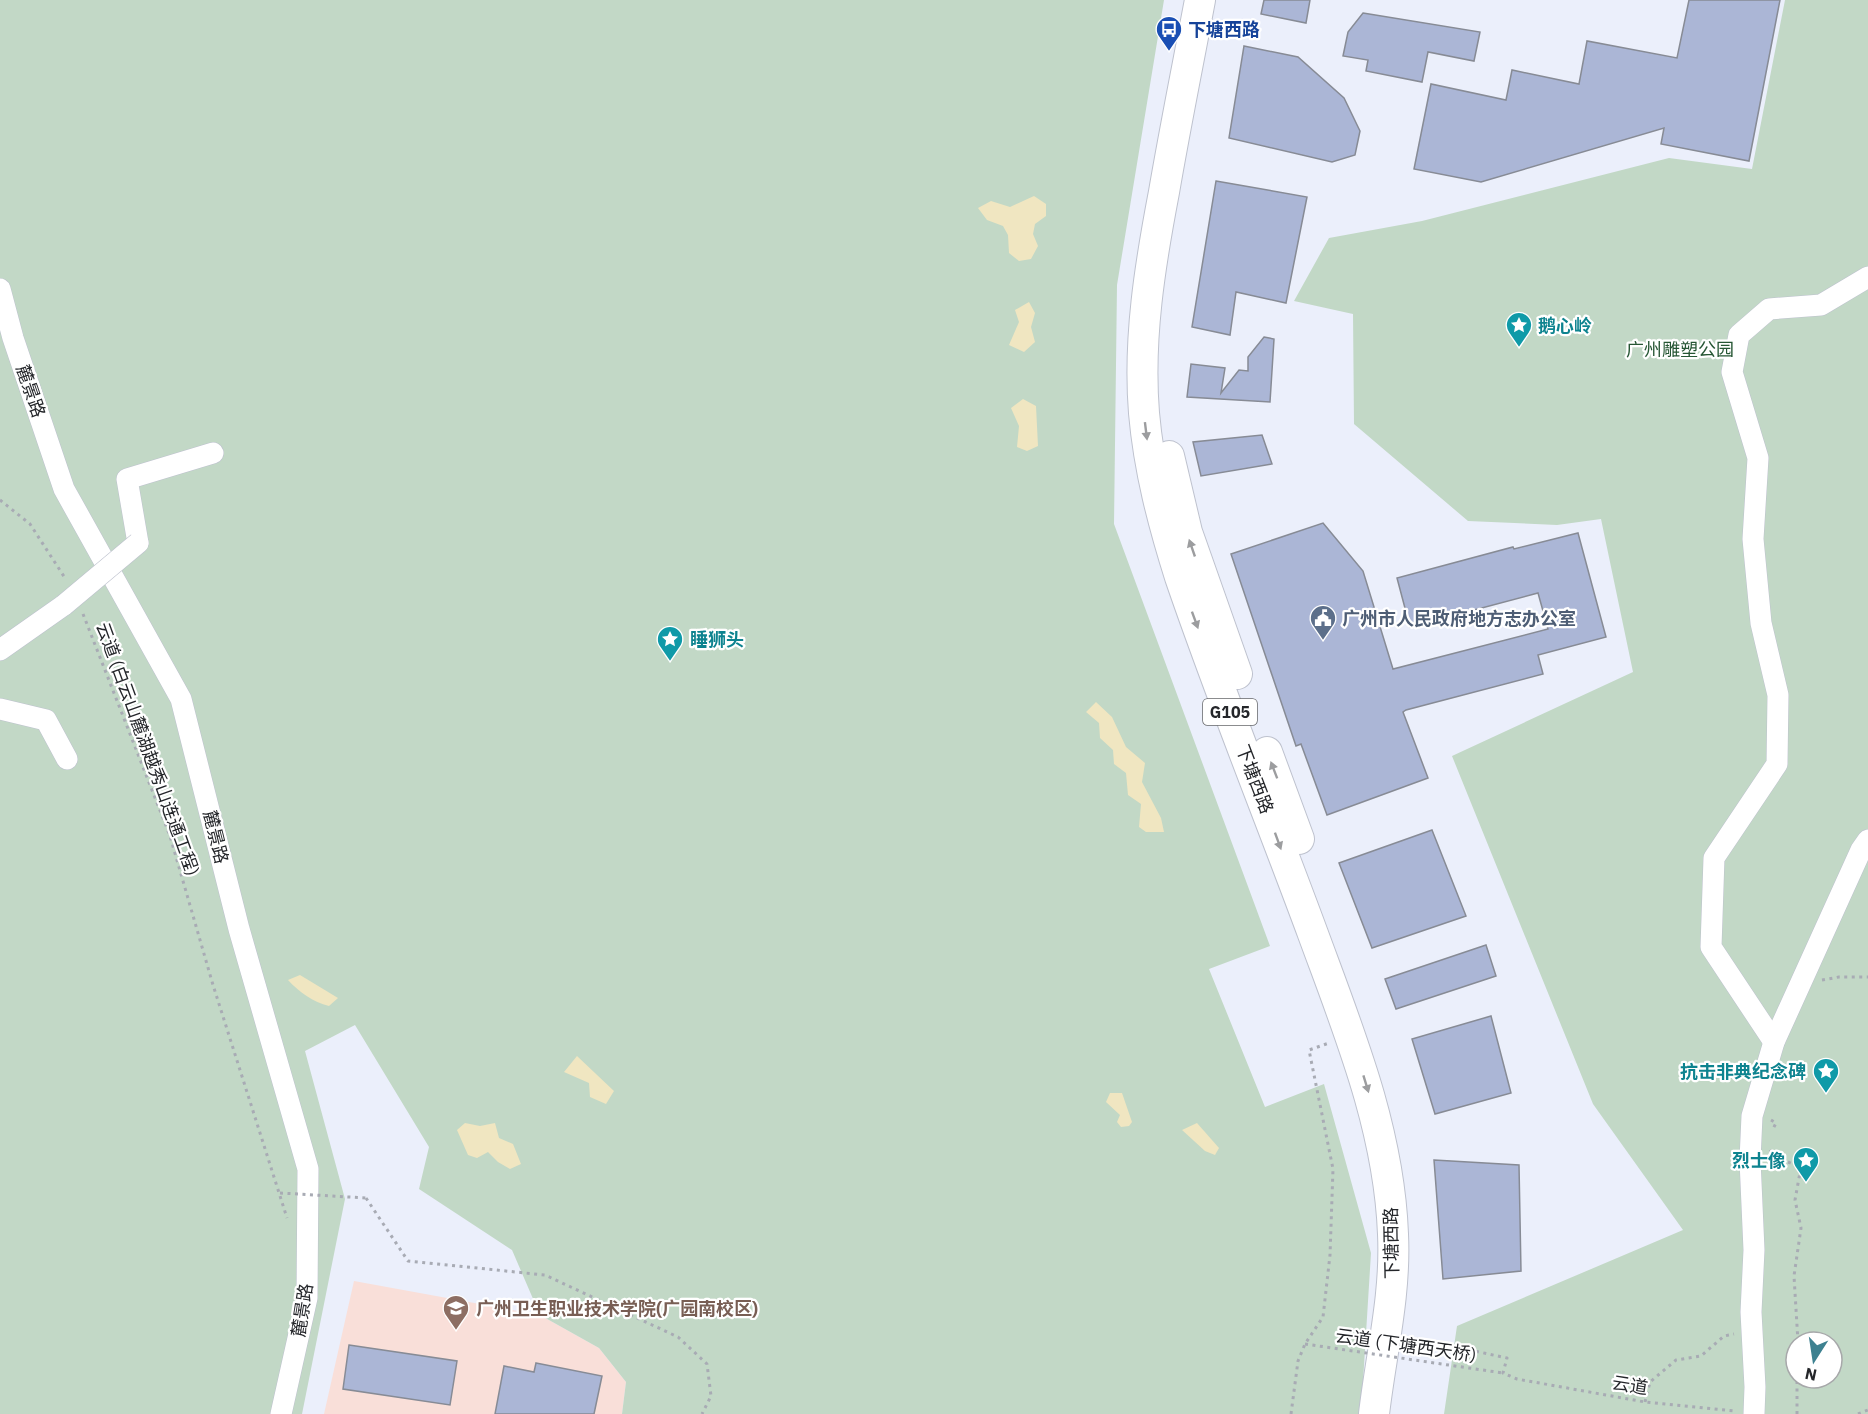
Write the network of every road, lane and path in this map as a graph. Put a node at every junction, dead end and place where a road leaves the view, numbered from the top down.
1 (1200, 0) edge
2 (1218, 0) edge
3 (1868, 278) edge
4 (0, 289) edge
5 (213, 453) dead end
6 (0, 500) edge
7 (73, 576) dead end
8 (72, 607) junction
9 (0, 650) edge
10 (0, 709) edge
11 (67, 759) dead end
12 (1868, 840) edge
13 (1868, 977) edge
14 (1802, 984) junction
15 (1350, 1035) junction
16 (1774, 1042) junction
17 (1768, 1118) dead end
18 (1769, 1138) dead end
19 (1766, 1145) dead end
20 (1753, 1330) junction
21 (1797, 1330) edge
22 (1404, 1336) junction
23 (1305, 1344) junction
24 (1503, 1372) junction
25 (1797, 1390) edge
26 (1645, 1402) junction
27 (1868, 1410) edge
28 (1754, 1412) edge
29 (281, 1414) edge
30 (702, 1414) edge
31 (1291, 1414) edge
32 (1374, 1414) edge
33 (1393, 1414) edge
34 (1797, 1414) edge
35 (1858, 1414) edge

1 -> 15 highway, 下塘西路 / G105
22 -> 2 highway, 下塘西路 / G105
3 - 16 street
4 - 29 street, 麓景路
5 - 8 street, bridge
6 - 7 path
8 - 9 street
8 - 30 path, 云道 (白云山麓湖越秀山连通工程), bridge
10 - 11 street
12 - 14 street
13 - 14 path
14 - 16 street
15 - 23 path
15 -> 32 highway, 下塘西路 / G105
16 - 20 street
17 - 18 path
19 - 21 path
20 - 26 path
20 - 28 street
22 - 24 path
22 - 33 highway, 下塘西路 / G105
23 - 24 path, 云道 (下塘西天桥), bridge
23 - 31 path
24 - 26 path, 云道
25 - 34 path
26 - 28 path, 云道
27 - 35 path

